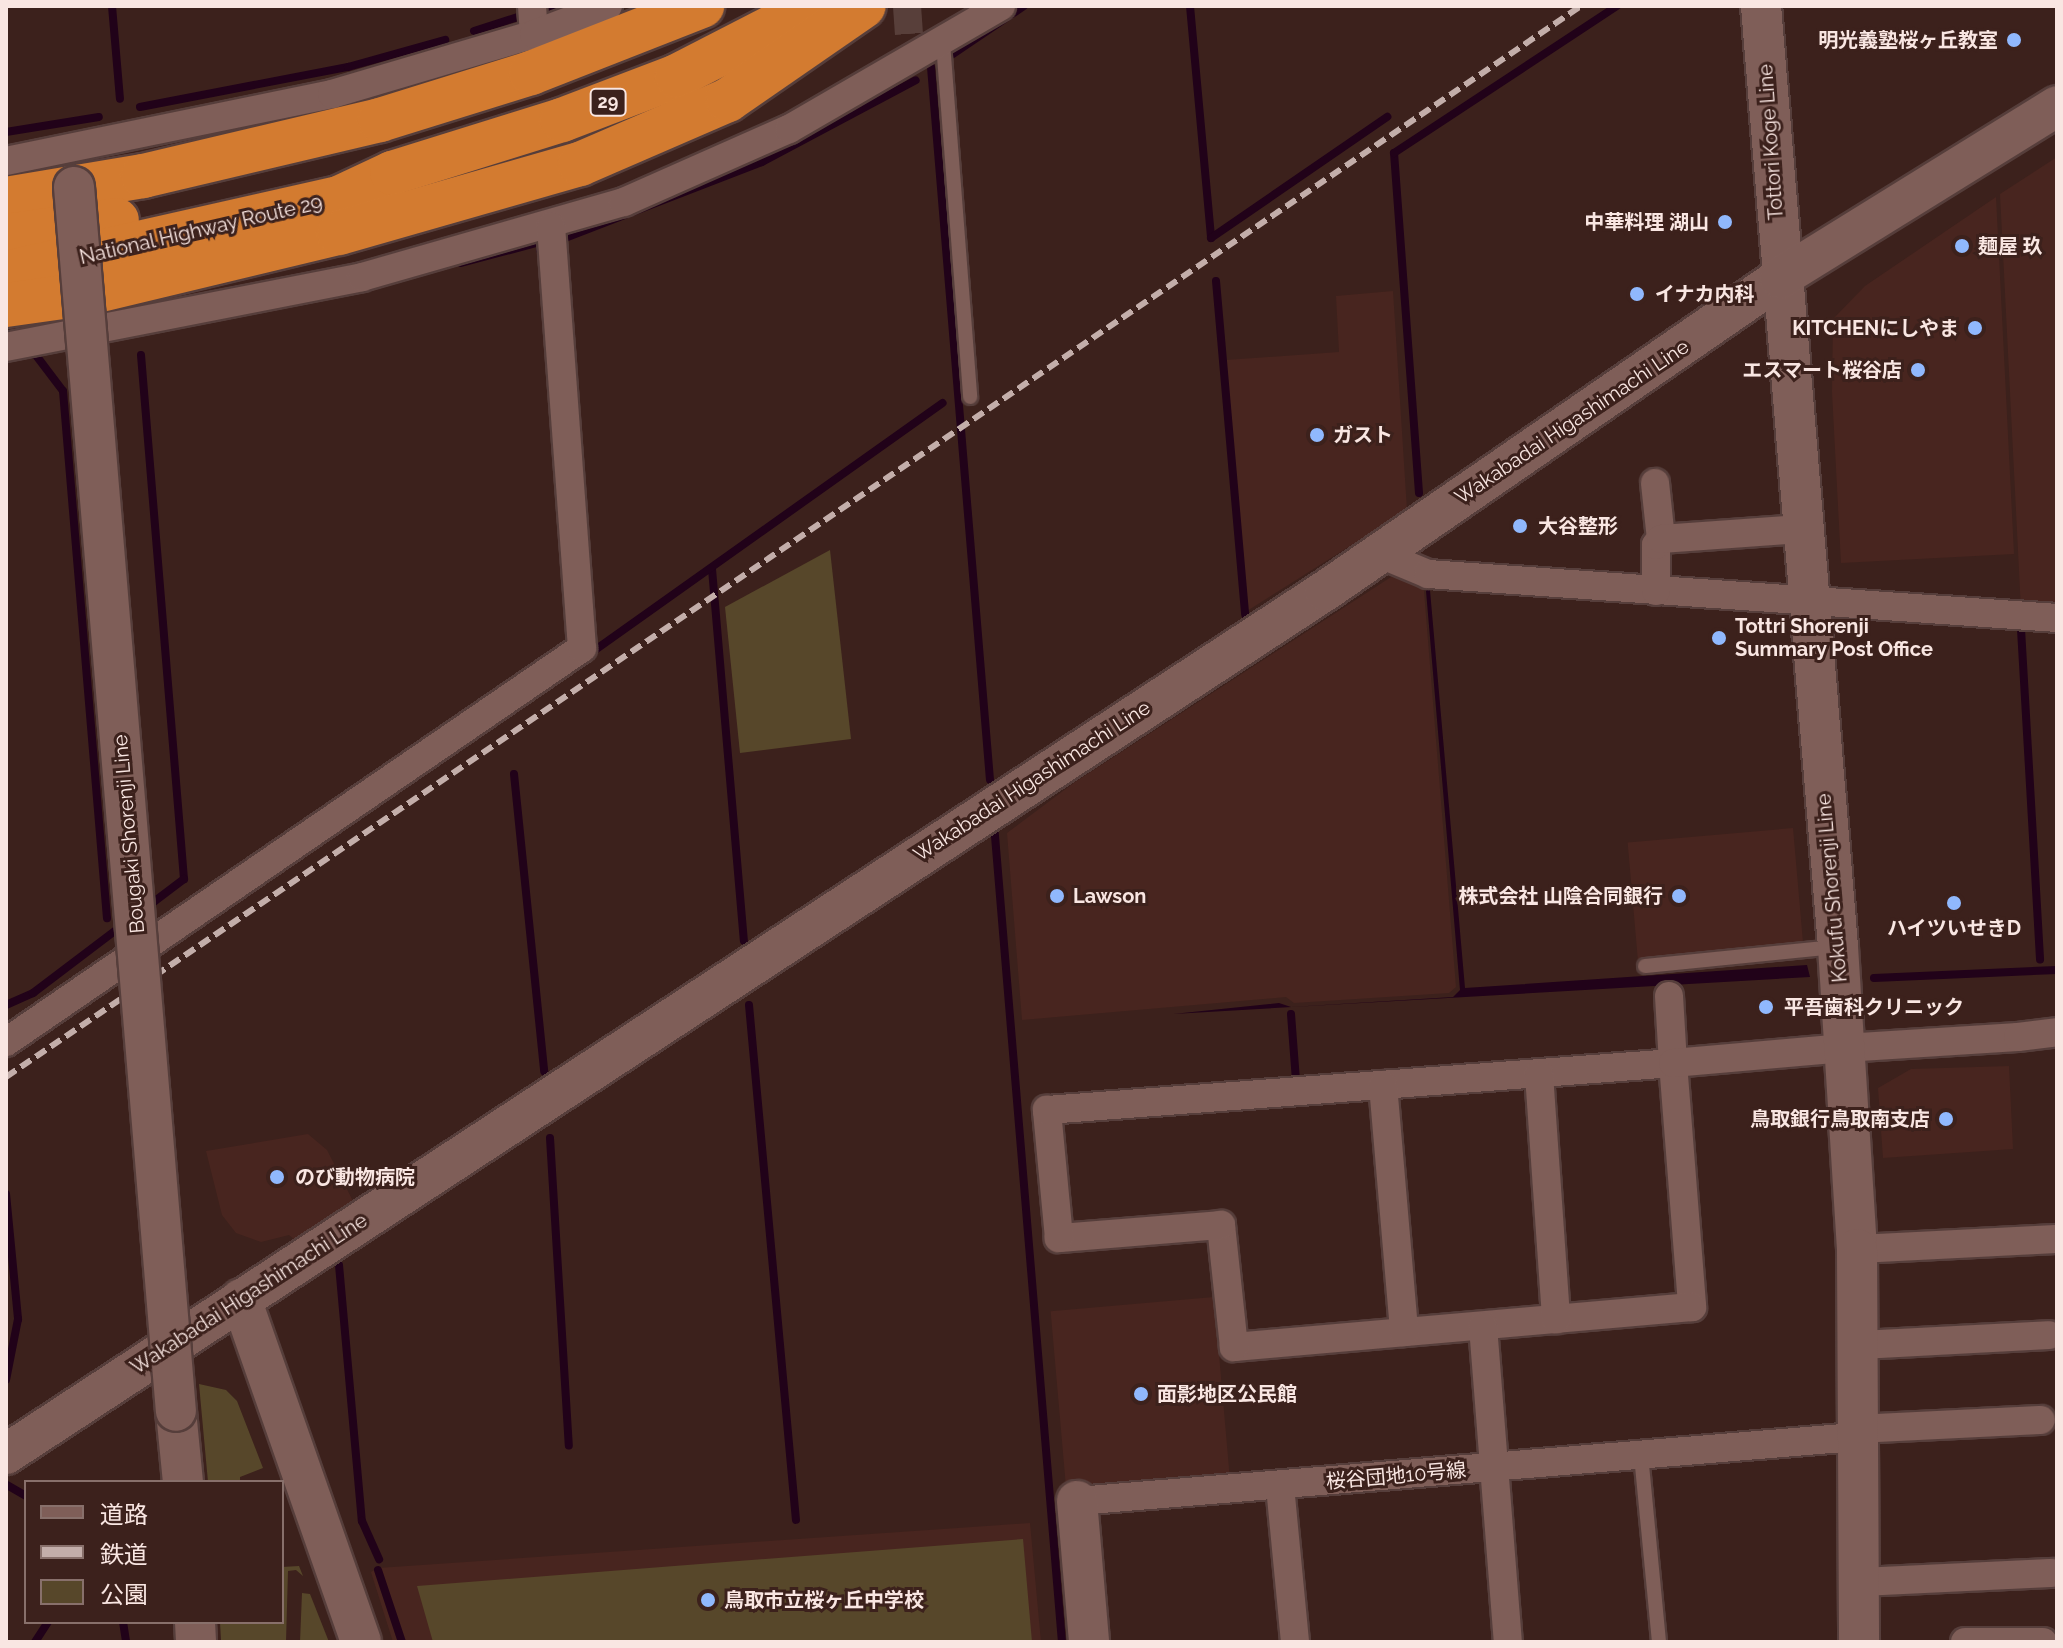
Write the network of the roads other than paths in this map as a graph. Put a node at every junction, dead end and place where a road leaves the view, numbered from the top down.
1 (532, 6) edge
2 (608, 6) edge
3 (702, 6) edge
4 (813, 6) edge
5 (864, 6) edge
6 (1001, 6) edge
7 (1761, 6) edge
8 (534, 34) junction
9 (943, 43) junction
10 (2057, 106) edge
11 (6, 161) edge
12 (392, 173) junction
13 (74, 187) junction
14 (6, 199) edge
15 (551, 226) junction
16 (6, 236) edge
17 (6, 273) edge
18 (1780, 278) junction
19 (84, 294) junction
20 (6, 305) edge
21 (6, 347) edge
22 (970, 397) dead end
23 (1655, 483) dead end
24 (1801, 529) junction
25 (1661, 539) junction
26 (1380, 554) junction
27 (1656, 591) junction
28 (1807, 600) junction
29 (2057, 618) edge
30 (1838, 947) junction
31 (1645, 966) dead end
32 (1669, 996) dead end
33 (2057, 1032) edge
34 (6, 1042) edge
35 (1844, 1048) junction
36 (1673, 1063) junction
37 (1539, 1074) junction
38 (1383, 1085) junction
39 (2057, 1239) edge
40 (1857, 1249) junction
41 (241, 1299) junction
42 (1556, 1319) junction
43 (1483, 1326) junction
44 (1404, 1332) junction
45 (2049, 1335) dead end
46 (1860, 1345) junction
47 (2041, 1420) dead end
48 (1856, 1433) junction
49 (6, 1454) edge
50 (1641, 1455) junction
51 (1492, 1468) junction
52 (183, 1480) edge
53 (1280, 1486) junction
54 (1077, 1501) joint
55 (2052, 1573) dead end
56 (1859, 1582) junction
57 (361, 1642) edge
58 (1089, 1642) edge
59 (1295, 1642) edge
60 (1508, 1642) edge
61 (1659, 1642) edge
62 (1859, 1642) edge
63 (1965, 1642) edge
64 (2043, 1642) edge

1 - 8 street
2 - 8 street
3 - 13 highway
4 - 12 highway, National Highway Route 29 / 29
5 - 19 highway
6 - 9 street
7 - 18 main road, Tottori Koge Line
8 - 11 street
9 - 15 street
9 - 22 lane
10 - 18 main road, Wakabadai Higashimachi Line
12 - 16 highway, National Highway Route 29 / 29
12 - 17 highway, National Highway Route 29 / 29
13 - 14 highway
13 - 19 main road, Bougaki Shorenji Line, bridge
15 - 21 street
15 - 34 street
18 - 24 main road, Kokufu Shorenji Line
18 - 26 main road, Wakabadai Higashimachi Line
19 - 20 highway
19 - 52 main road, Bougaki Shorenji Line, bridge
23 - 25 street
24 - 25 street
24 - 28 main road, Kokufu Shorenji Line
25 - 27 street
26 - 27 street
26 - 41 main road, Wakabadai Higashimachi Line
27 - 28 street
28 - 29 street
28 - 30 main road, Kokufu Shorenji Line
30 - 31 lane
30 - 35 main road, Kokufu Shorenji Line
32 - 36 street
33 - 35 street
35 - 36 street
35 - 40 main road, Kokufu Shorenji Line
36 - 37 street
36 - 42 street
37 - 38 street
37 - 42 street
38 - 44 street
38 - 44 street
39 - 40 street
40 - 46 main road, Kokufu Shorenji Line
41 - 49 main road, Wakabadai Higashimachi Line
41 - 57 main road
42 - 43 street
43 - 44 street
43 - 51 street
45 - 46 street
46 - 48 main road, Kokufu Shorenji Line
47 - 48 street, 桜谷団地10号線
48 - 50 street, 桜谷団地10号線
48 - 56 main road, Kokufu Shorenji Line
50 - 51 street, 桜谷団地10号線
50 - 61 lane
51 - 53 street, 桜谷団地10号線
51 - 60 street
53 - 54 street, 桜谷団地10号線
53 - 59 street
54 - 58 main road, 桜谷団地10号線
55 - 56 street
56 - 62 main road, Kokufu Shorenji Line
63 - 64 street

